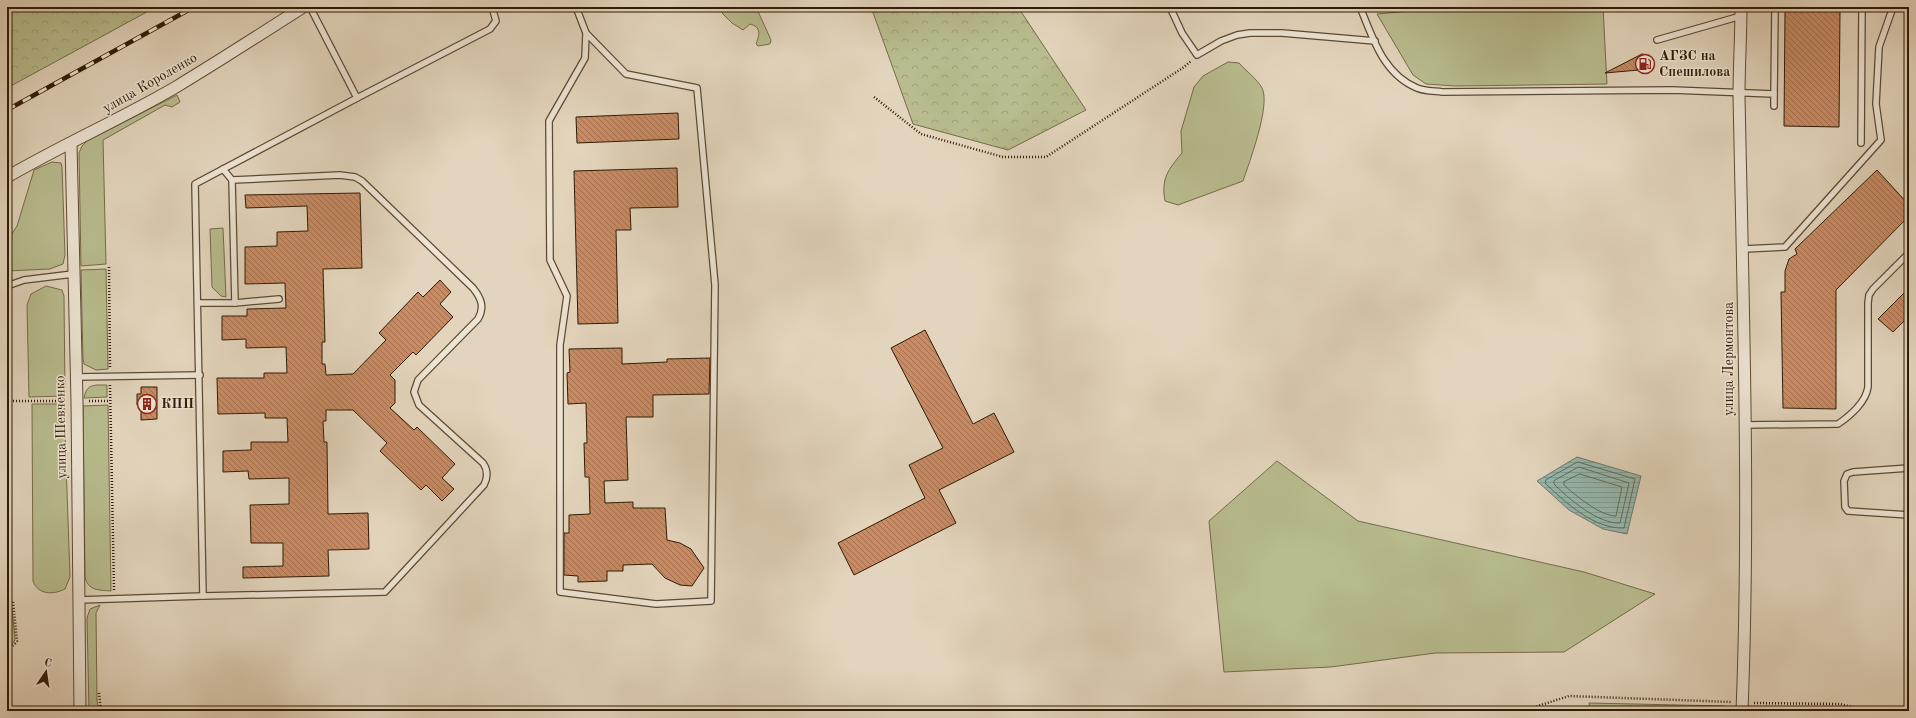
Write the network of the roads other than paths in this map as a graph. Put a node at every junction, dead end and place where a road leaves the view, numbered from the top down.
1 (303, 7) edge
2 (310, 7) edge
3 (492, 7) edge
4 (576, 7) edge
5 (1170, 7) edge
6 (1360, 7) edge
7 (1776, 7) edge
8 (1862, 7) edge
9 (1893, 7) edge
10 (1741, 11) edge
11 (586, 32) junction
12 (1657, 40) dead end
13 (1375, 41) junction
14 (1739, 93) junction
15 (1774, 94) junction
16 (357, 98) junction
17 (1774, 106) dead end
18 (1861, 143) dead end
19 (71, 144) junction
20 (223, 169) junction
21 (7, 177) edge
22 (232, 180) junction
23 (1744, 249) junction
24 (1909, 253) edge
25 (73, 274) junction
26 (7, 286) edge
27 (279, 299) dead end
28 (198, 303) junction
29 (235, 303) junction
30 (200, 375) junction
31 (76, 377) junction
32 (1745, 425) junction
33 (1909, 468) edge
34 (1909, 514) edge
35 (203, 596) junction
36 (78, 600) junction
37 (80, 711) edge
38 (1742, 711) edge

1 - 19 street, улица Короленко
2 - 16 lane
3 - 16 lane
4 - 11 lane
5 - 13 lane
6 - 13 lane
7 - 15 lane
8 - 18 lane
9 - 23 lane
10 - 12 lane
10 - 14 street, улица Лермонтова
11 - 11 lane
13 - 14 lane
14 - 15 lane
14 - 23 street, улица Лермонтова
15 - 17 lane
16 - 20 lane
19 - 21 street, улица Короленко
19 - 25 street, улица Шевченко
20 - 22 lane
20 - 28 lane
22 - 29 lane
22 - 35 lane
23 - 32 street, улица Лермонтова
24 - 32 lane
25 - 26 lane
25 - 31 street, улица Шевченко
27 - 29 lane
28 - 29 lane
28 - 30 lane
30 - 31 lane
30 - 35 lane
31 - 36 street, улица Шевченко
32 - 38 street, улица Лермонтова
33 - 34 lane
35 - 36 lane
36 - 37 street, улица Шевченко

